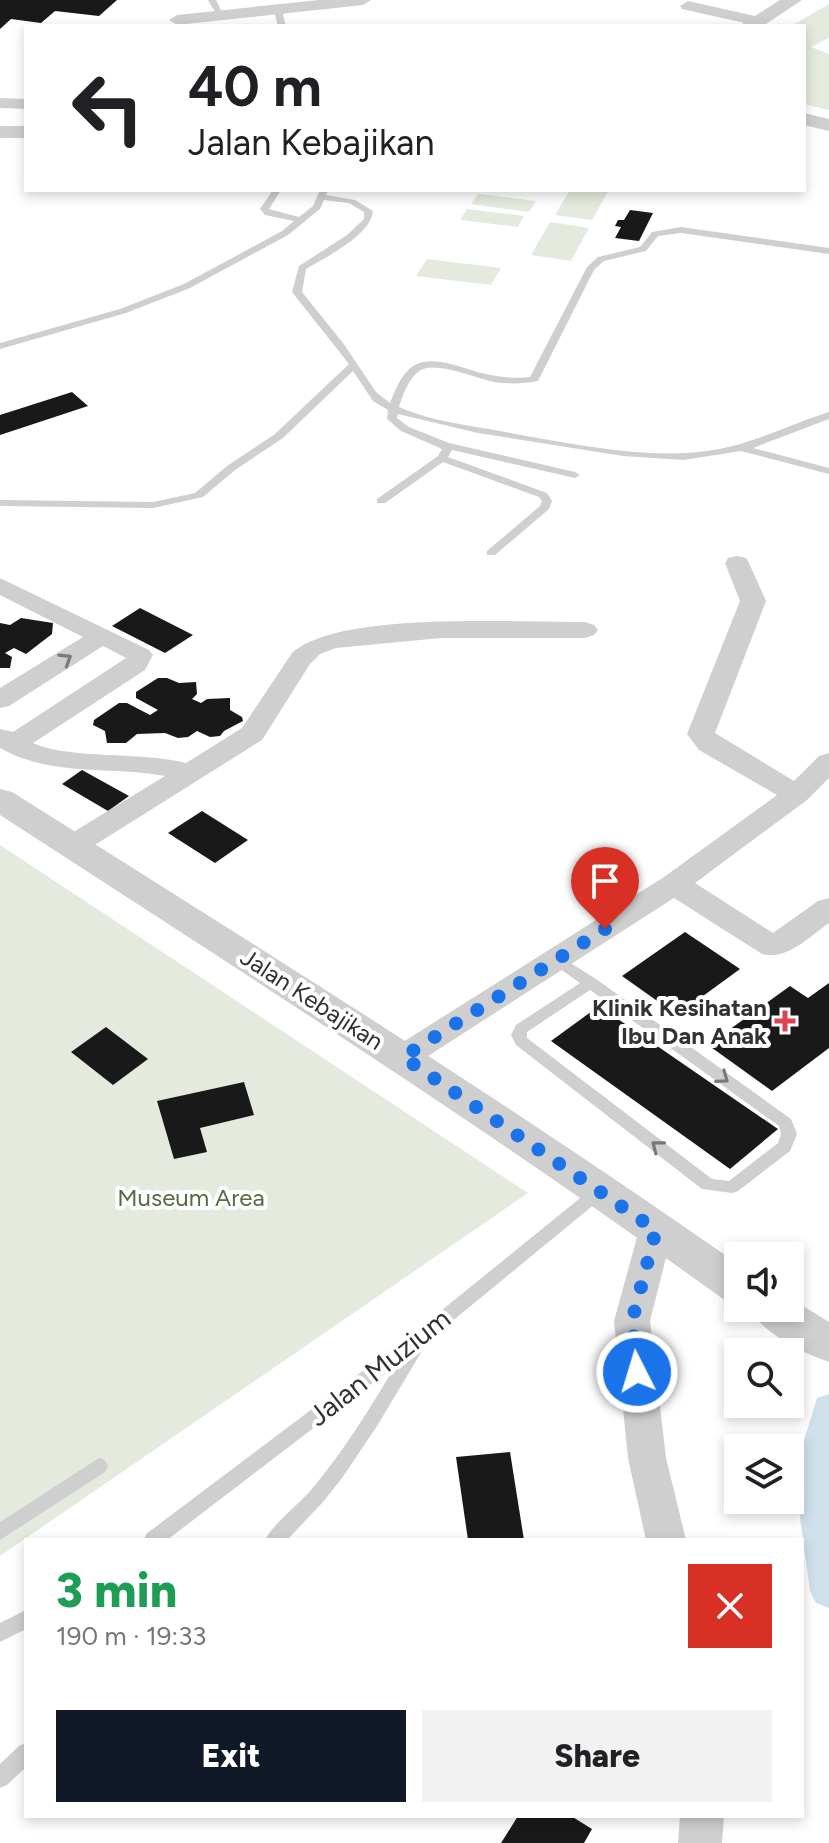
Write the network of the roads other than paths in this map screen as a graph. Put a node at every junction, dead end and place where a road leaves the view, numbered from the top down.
1 (212, 0) edge
2 (363, 0) edge
3 (793, 0) edge
4 (688, 6) dead end
5 (221, 15) junction
6 (281, 15) edge
7 (177, 20) dead end
8 (202, 22) edge
9 (753, 23) edge
10 (0, 103) edge
11 (24, 104) edge
12 (806, 119) edge
13 (829, 125) edge
14 (0, 132) edge
15 (24, 132) edge
16 (276, 192) edge
17 (322, 193) edge
18 (301, 220) junction
19 (829, 251) edge
20 (0, 346) edge
21 (354, 364) junction
22 (393, 409) junction
23 (829, 415) edge
24 (745, 449) junction
25 (444, 452) junction
26 (829, 471) edge
27 (575, 475) dead end
28 (381, 501) dead end
29 (0, 503) edge
30 (491, 553) dead end
31 (737, 563) dead end
32 (0, 585) edge
33 (585, 630) dead end
34 (102, 636) junction
35 (0, 700) edge
36 (7, 740) edge
37 (829, 762) edge
38 (190, 773) junction
39 (797, 794) junction
40 (0, 800) edge
41 (72, 846) junction
42 (674, 884) junction
43 (829, 908) edge
44 (558, 960) junction
45 (591, 983) junction
46 (403, 1057) junction
47 (602, 1190) junction
48 (656, 1230) junction
49 (724, 1278) edge
50 (794, 1322) edge
51 (427, 1332) junction
52 (829, 1344) edge
53 (99, 1466) dead end
54 (0, 1532) edge
55 (156, 1538) edge
56 (276, 1538) edge
57 (666, 1538) edge
58 (24, 1620) edge
59 (0, 1633) edge
60 (24, 1755) edge
61 (0, 1778) edge
62 (702, 1818) edge
63 (700, 1843) edge

1 - 5 lane
2 - 6 street
3 - 9 street
4 - 9 street
5 - 6 street
5 - 8 street
7 - 8 street
10 - 11 street
12 - 13 street
14 - 15 street
16 - 18 lane
17 - 18 lane
17 - 21 lane
18 - 20 lane
19 - 22 lane
21 - 22 lane
21 - 29 lane
22 - 24 lane
22 - 25 lane
23 - 24 lane
24 - 26 lane
25 - 27 lane
25 - 28 lane
25 - 30 lane
31 - 39 street
32 - 34 street
33 - 38 street
35 -> 34 street
34 - 36 street
36 - 38 street
37 - 39 street
38 - 41 street
39 - 42 street
40 - 41 street, Jalan Kebajikan
41 - 46 street, Jalan Kebajikan
42 - 43 street
42 - 44 street
44 - 45 lane
44 - 46 street
45 -> 45 lane
46 - 47 street, Jalan Kebajikan
47 - 48 street, Jalan Kebajikan
47 - 51 lane, Jalan Muzium
48 - 49 street, Jalan Kebajikan
48 - 57 street
50 - 52 street
51 - 55 lane, Jalan Muzium
51 - 56 lane
53 - 54 lane
58 - 59 lane
60 - 61 lane
62 - 63 street

